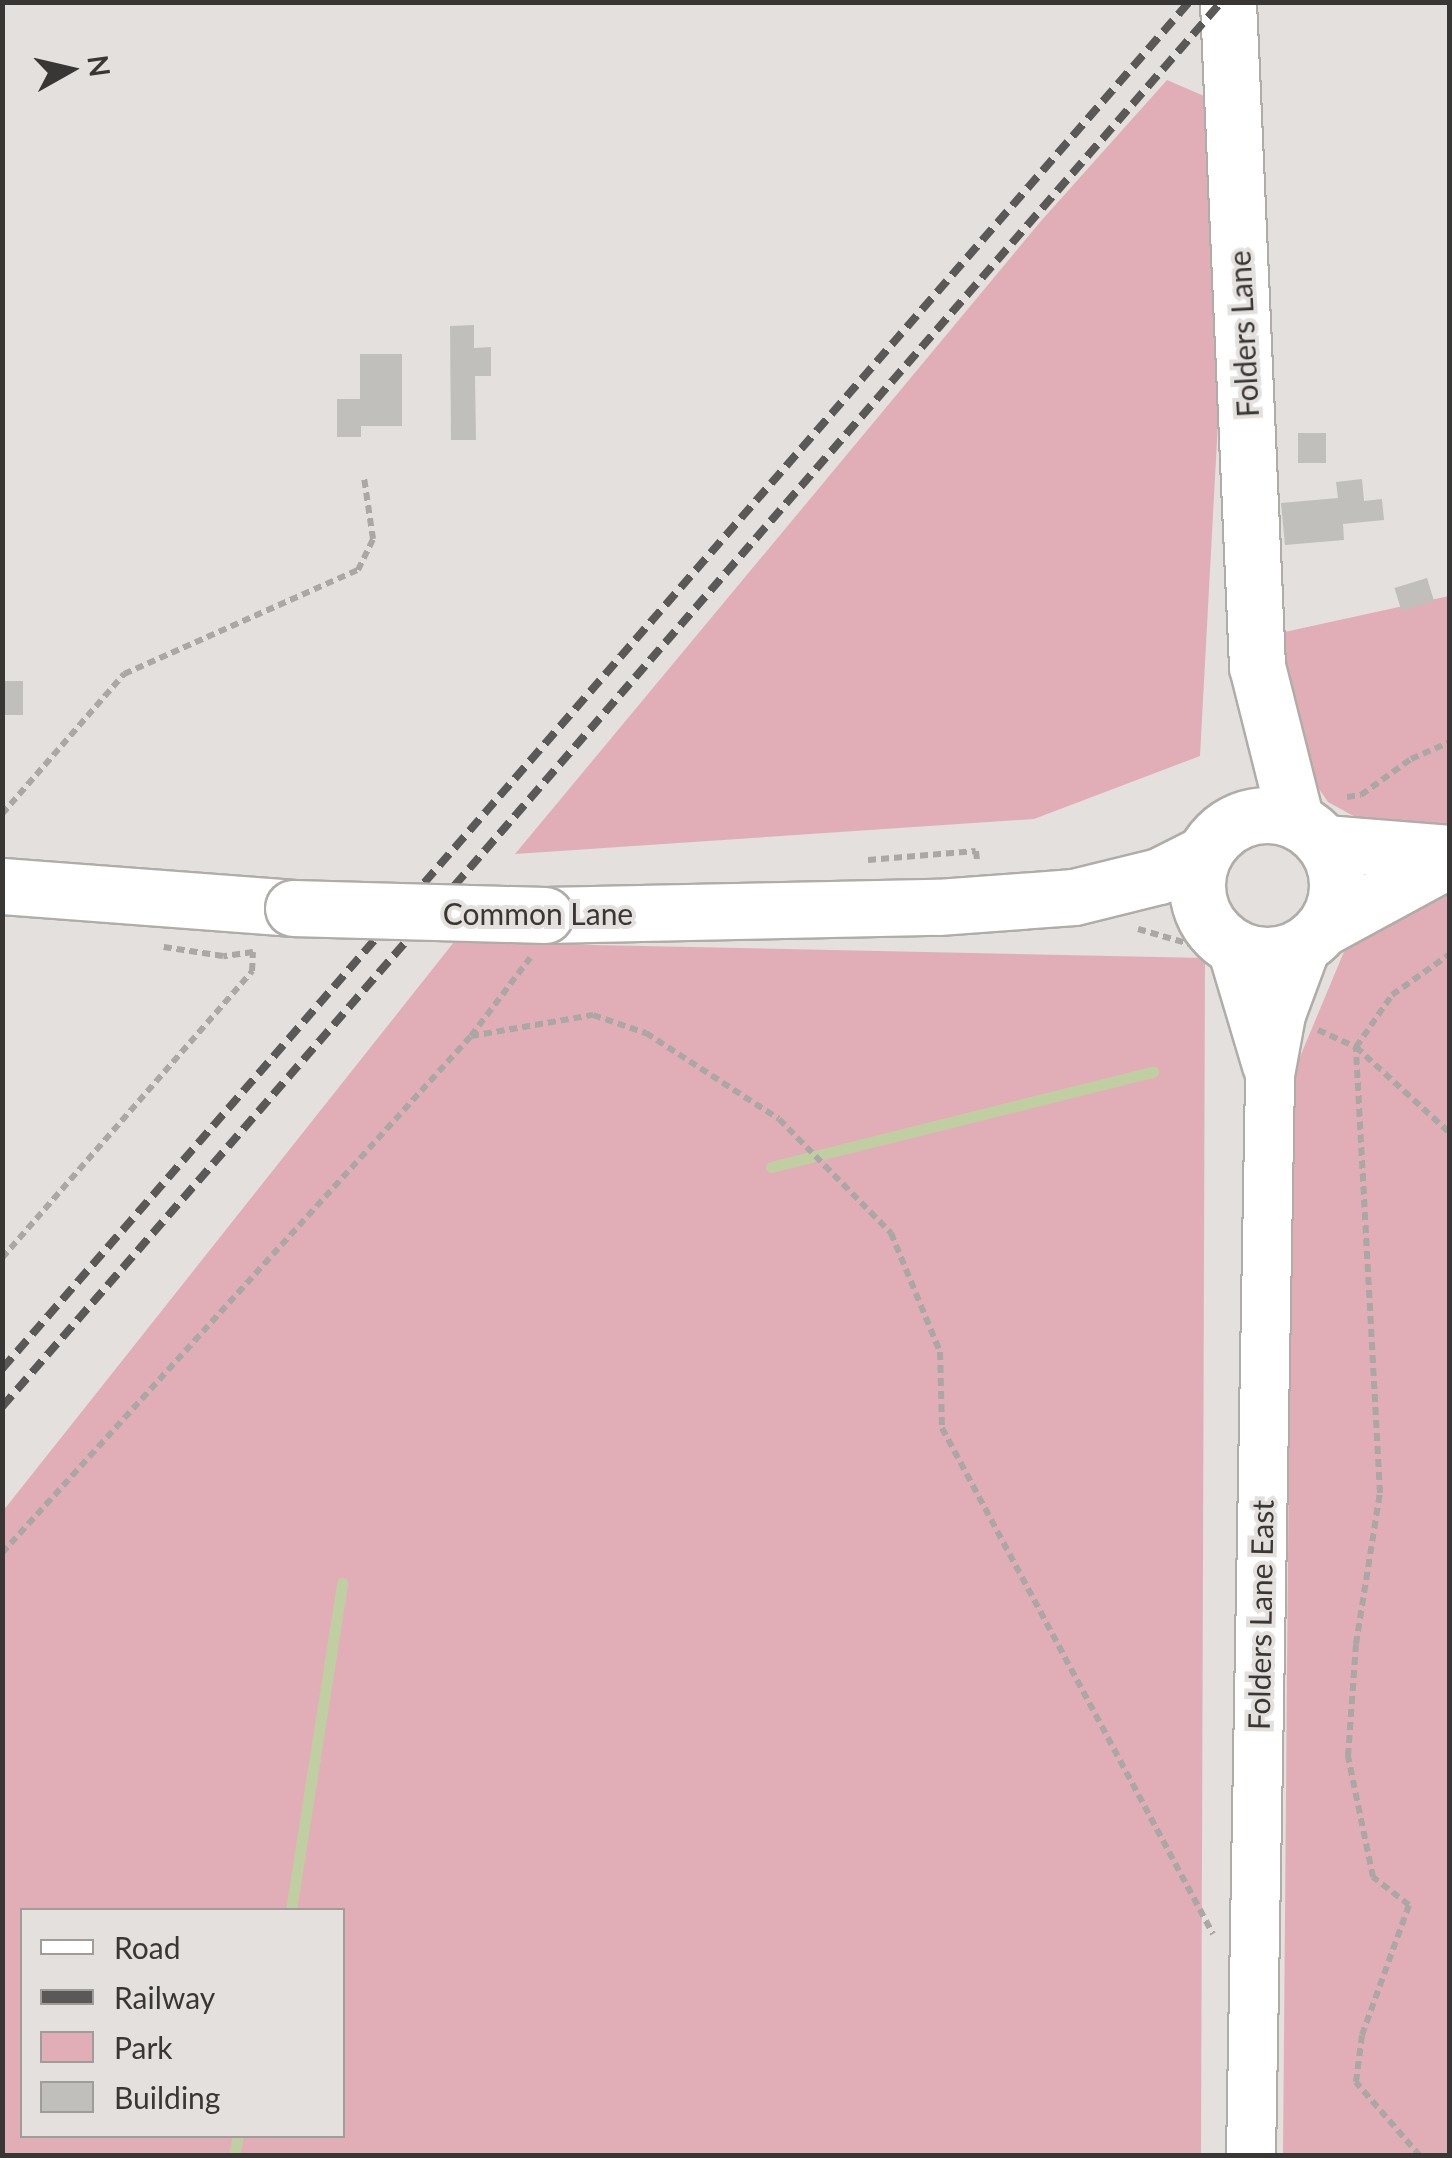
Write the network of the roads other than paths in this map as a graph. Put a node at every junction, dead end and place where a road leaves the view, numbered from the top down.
1 (1228, 24) edge
2 (1257, 666) junction
3 (1304, 822) junction
4 (1211, 844) junction
5 (1450, 856) edge
6 (2, 886) edge
7 (1074, 897) junction
8 (1316, 935) junction
9 (1222, 938) junction
10 (1270, 1074) junction
11 (1251, 2156) edge

1 - 2 main road, Folders Lane
2 - 3 main road, Folders Lane
2 - 4 main road, Folders Lane
3 - 4 main road
3 - 5 main road
3 - 8 main road
4 - 7 main road, Common Lane
4 - 9 main road
5 - 8 main road
6 - 7 main road, Common Lane, bridge
7 - 9 main road, Common Lane
8 - 9 main road
8 - 10 street, Folders Lane East
9 - 10 street, Folders Lane East
10 - 11 street, Folders Lane East

